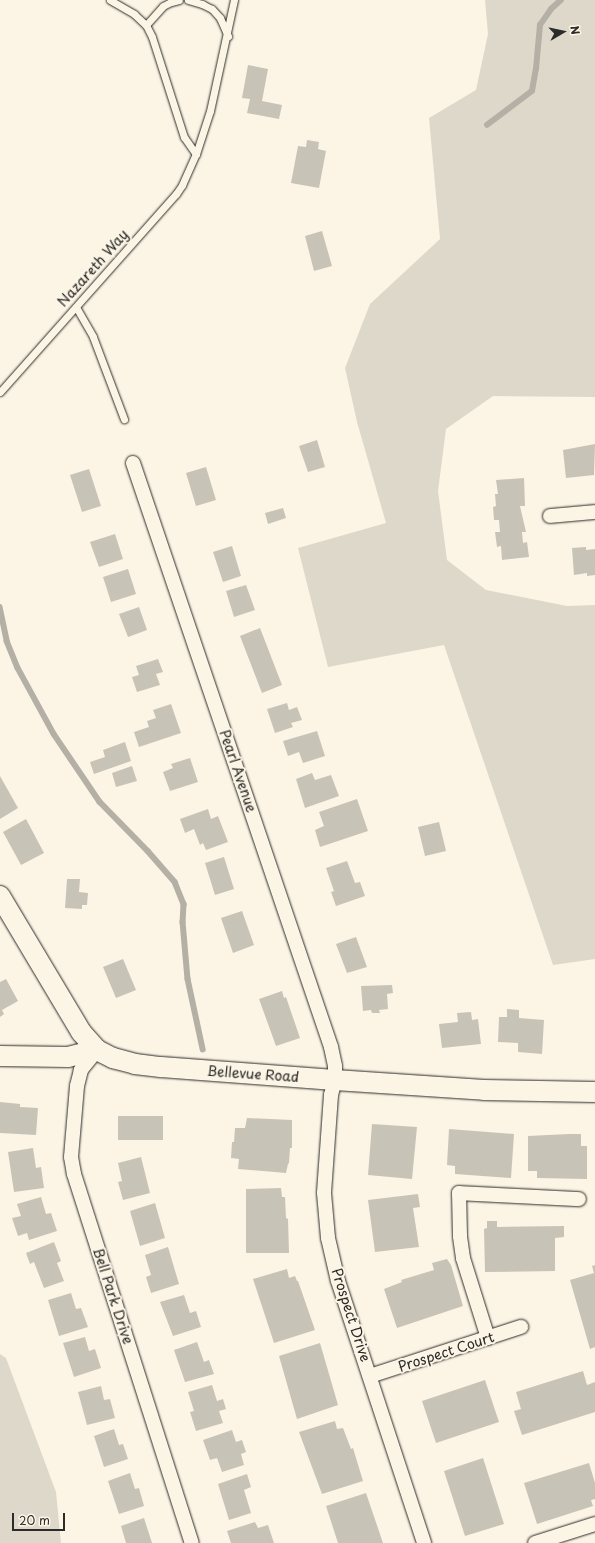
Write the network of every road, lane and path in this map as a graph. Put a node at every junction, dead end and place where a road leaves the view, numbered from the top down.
1 (110, 0) edge
2 (179, 0) edge
3 (188, 0) edge
4 (234, 0) edge
5 (146, 25) junction
6 (228, 36) junction
7 (196, 154) junction
8 (76, 307) junction
9 (0, 392) edge
10 (124, 419) dead end
11 (133, 463) dead end
12 (595, 512) edge
13 (550, 516) dead end
14 (0, 896) edge
15 (97, 1050) junction
16 (0, 1056) edge
17 (335, 1080) junction
18 (595, 1092) edge
19 (579, 1199) dead end
20 (521, 1327) dead end
21 (488, 1338) junction
22 (370, 1376) junction
23 (595, 1524) edge
24 (192, 1543) edge
25 (424, 1543) edge
26 (535, 1543) edge

1 - 5 lane
2 - 5 lane
3 - 6 lane
4 - 6 lane, Nazareth Way
5 - 7 lane
6 - 7 lane, Nazareth Way
7 - 8 lane, Nazareth Way
8 - 9 lane, Nazareth Way
8 - 10 lane
11 - 17 street, Pearl Avenue
12 - 13 street
14 - 15 street, Bellevue Road
15 - 16 street
15 - 17 street, Bellevue Road
15 - 24 street, Bell Park Drive
17 - 18 street, Bellevue Road
17 - 22 street, Prospect Drive
19 - 21 street
20 - 21 street, Prospect Court
21 - 22 street, Prospect Court
22 - 25 street, Prospect Drive
23 - 26 street

